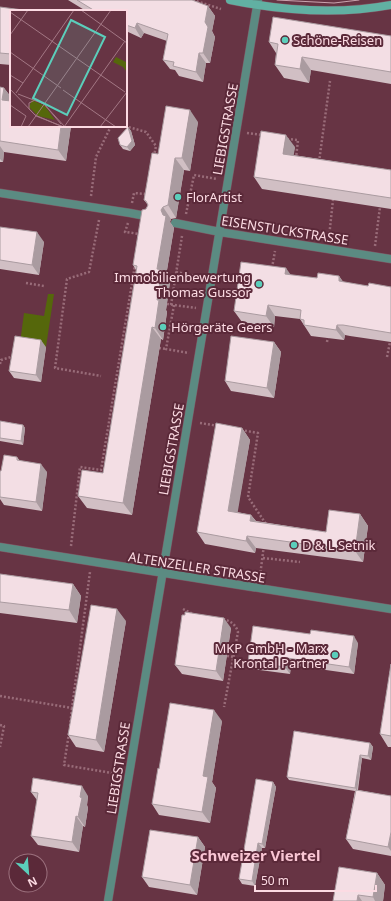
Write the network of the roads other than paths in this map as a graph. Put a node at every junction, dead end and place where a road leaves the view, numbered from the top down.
1 (230, 0) edge
2 (258, 3) edge
3 (391, 5) edge
4 (0, 192) edge
5 (151, 217) edge
6 (180, 224) road end
7 (220, 232) junction
8 (391, 259) edge
9 (0, 548) edge
10 (162, 573) junction
11 (391, 609) edge
12 (108, 901) edge

1 - 2 main road
2 - 3 main road
2 - 7 street, LIEBIGSTRASSE
4 - 5 street
6 - 7 street, EISENSTUCKSTRASSE
7 - 8 street, EISENSTUCKSTRASSE
7 - 10 street, LIEBIGSTRASSE
9 - 10 street, ALTENZELLER STRASSE
10 - 11 street, ALTENZELLER STRASSE
10 - 12 street, LIEBIGSTRASSE

